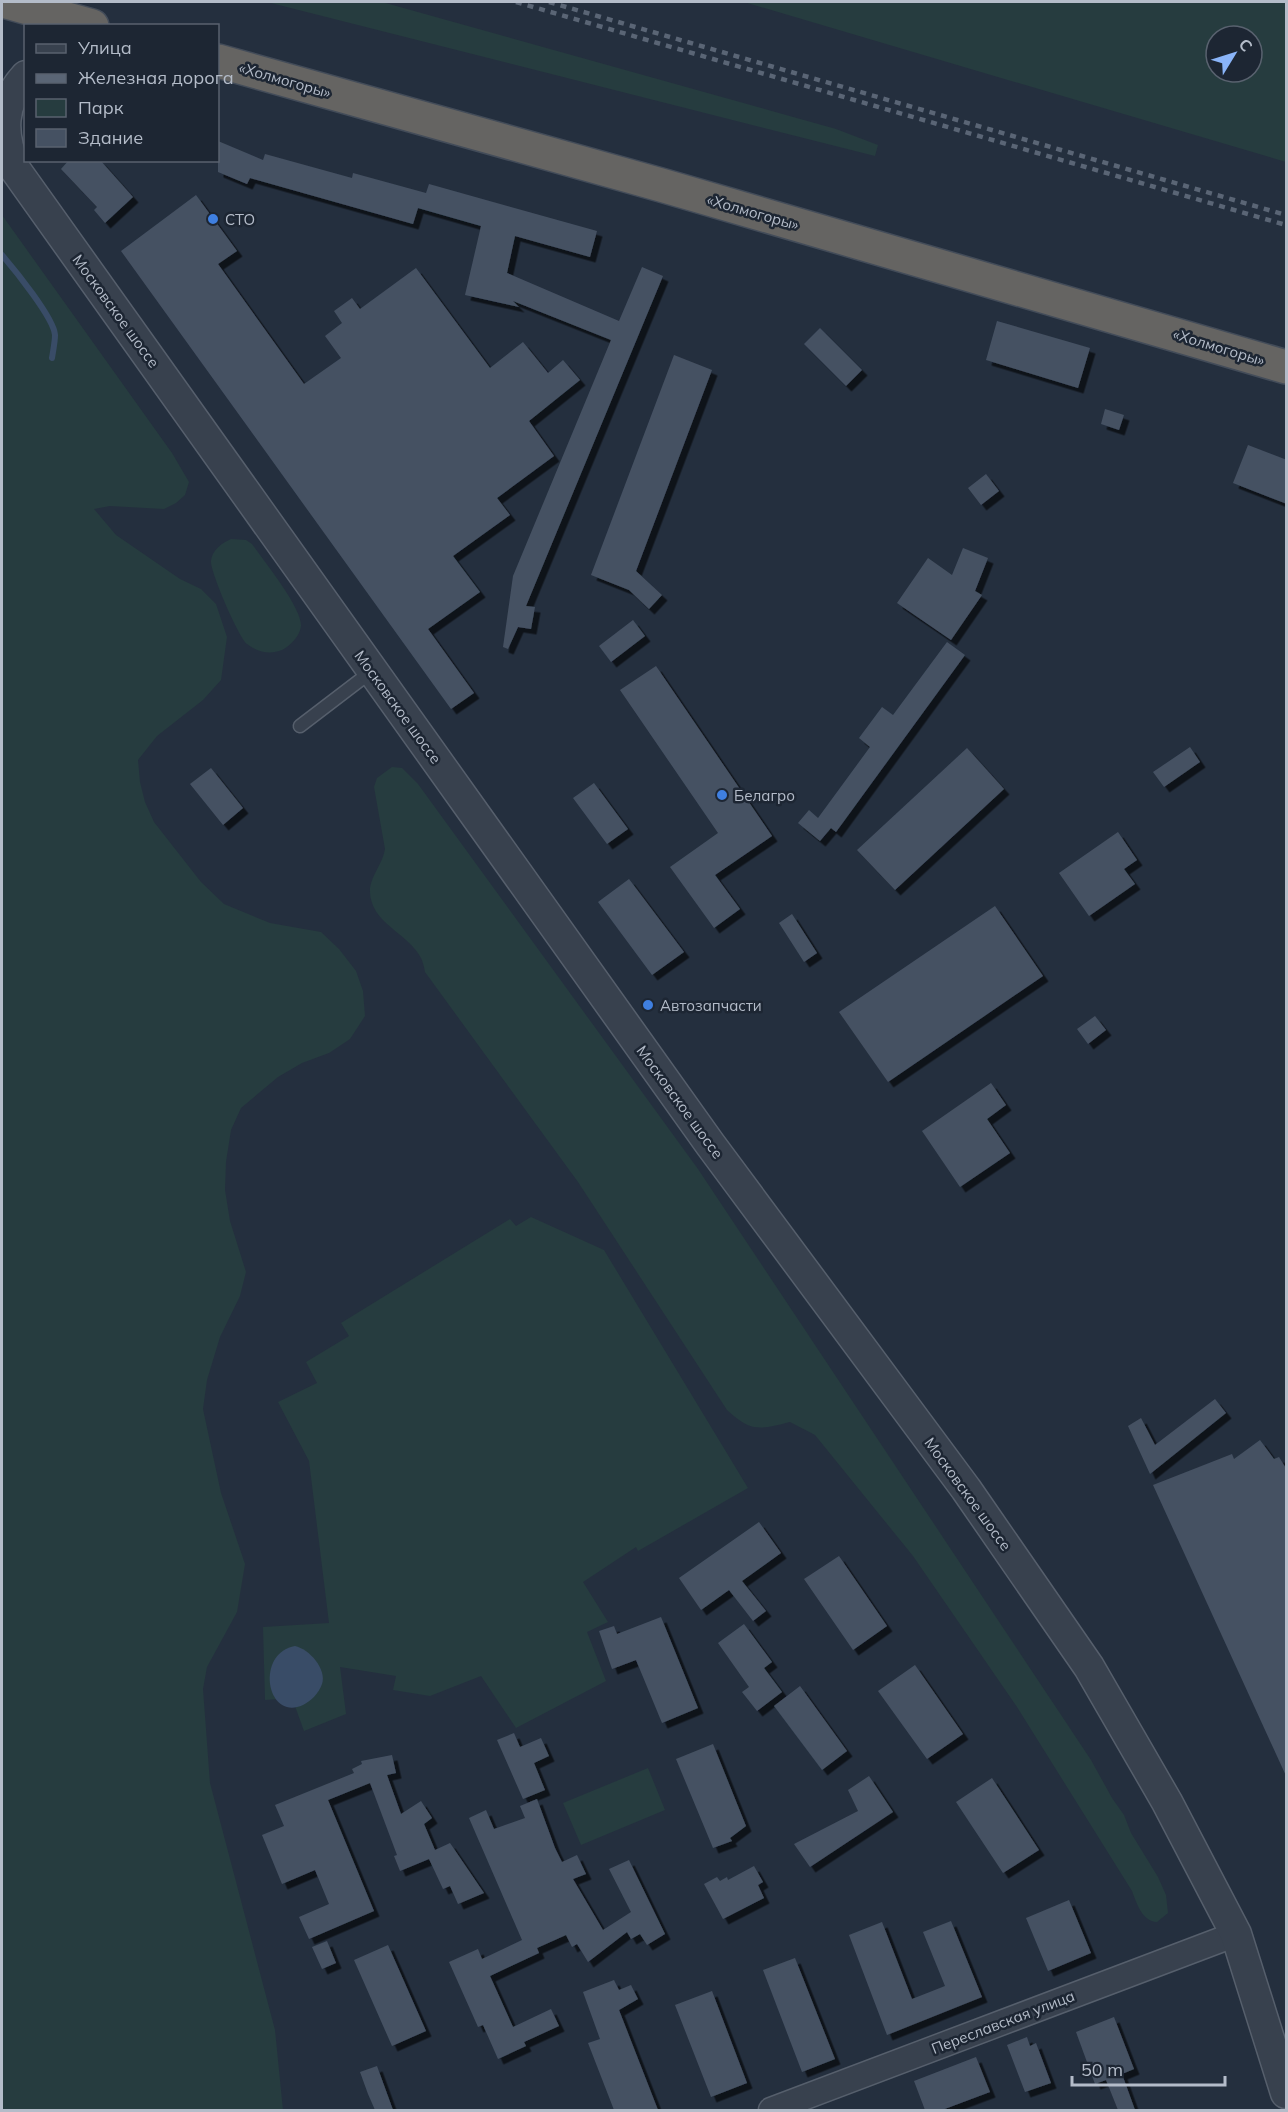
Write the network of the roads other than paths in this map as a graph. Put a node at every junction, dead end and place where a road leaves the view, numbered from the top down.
1 (7, 2) edge
2 (85, 24) edge
3 (219, 61) edge
4 (24, 78) edge
5 (2, 153) edge
6 (27, 189) junction
7 (1287, 367) edge
8 (372, 671) junction
9 (300, 726) dead end
10 (1236, 1934) junction
11 (1285, 2086) edge
12 (771, 2110) edge

1 - 2 highway
3 - 7 highway, «Холмогоры»
4 - 6 street
5 - 6 street, Московское шоссе
6 - 8 street, Московское шоссе
8 - 9 lane
8 - 10 street, Московское шоссе
10 - 11 street, Московское шоссе
10 - 12 street, Переславская улица

